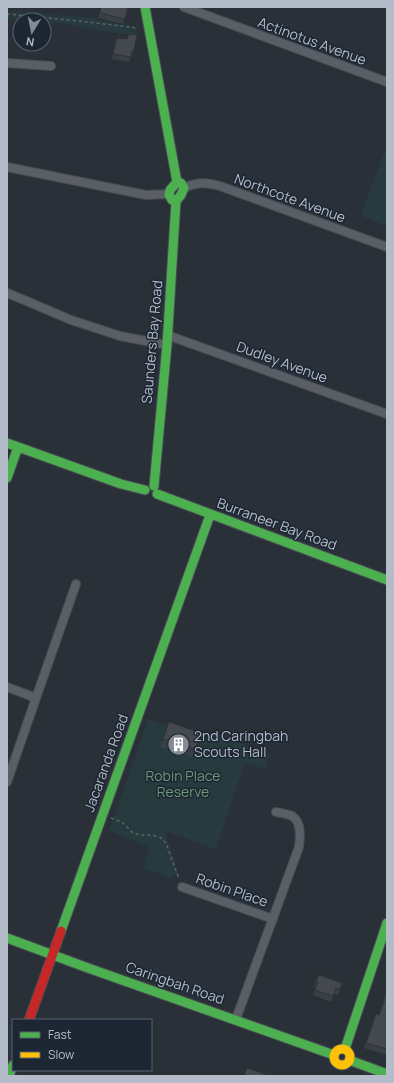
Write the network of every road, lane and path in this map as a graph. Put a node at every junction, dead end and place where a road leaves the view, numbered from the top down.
1 (145, 7) edge
2 (148, 7) edge
3 (184, 7) edge
4 (7, 14) edge
5 (149, 28) junction
6 (7, 63) edge
7 (51, 66) dead end
8 (387, 82) edge
9 (7, 168) edge
10 (176, 182) junction
11 (184, 188) junction
12 (169, 194) junction
13 (176, 201) junction
14 (387, 247) edge
15 (7, 293) edge
16 (167, 335) junction
17 (166, 345) junction
18 (387, 414) edge
19 (7, 443) edge
20 (18, 447) junction
21 (7, 478) edge
22 (152, 490) junction
23 (210, 515) junction
24 (387, 580) edge
25 (76, 584) dead end
26 (7, 687) edge
27 (36, 698) junction
28 (7, 782) edge
29 (276, 812) dead end
30 (103, 815) junction
31 (182, 887) joint
32 (274, 919) junction
33 (387, 922) edge
34 (385, 935) edge
35 (7, 938) edge
36 (53, 955) junction
37 (29, 1019) edge
38 (236, 1019) junction
39 (345, 1049) junction
40 (334, 1055) junction
41 (349, 1060) junction
42 (387, 1074) edge

1 - 2 street
1 - 5 street
3 - 8 street, Actinotus Avenue
4 - 5 path
5 - 10 street
6 - 7 street
9 - 12 street
10 - 11 street
10 - 12 street
11 - 13 street
11 - 14 street, Northcote Avenue
12 - 13 street
13 - 16 street, Saunders Bay Road
15 - 17 street
16 - 17 street, Saunders Bay Road
16 - 18 street, Dudley Avenue
17 - 22 street, Saunders Bay Road
19 - 20 street, Burraneer Bay Road
20 - 21 street
20 - 22 street, Burraneer Bay Road
22 - 23 street, Burraneer Bay Road
23 - 24 street, Burraneer Bay Road
23 - 30 street, Jacaranda Road
25 - 27 street
26 - 27 street
27 - 28 street
29 - 32 street, Robin Place
30 - 31 path
30 - 36 street, Jacaranda Road
31 - 32 street, Robin Place
32 - 38 street, Robin Place
33 - 34 street
34 - 39 street
35 - 36 street, Caringbah Road
36 - 37 street, Jacaranda Road
36 - 38 street, Caringbah Road
38 - 40 street, Caringbah Road
39 - 40 street
39 - 41 street
40 - 41 street
41 - 42 street

